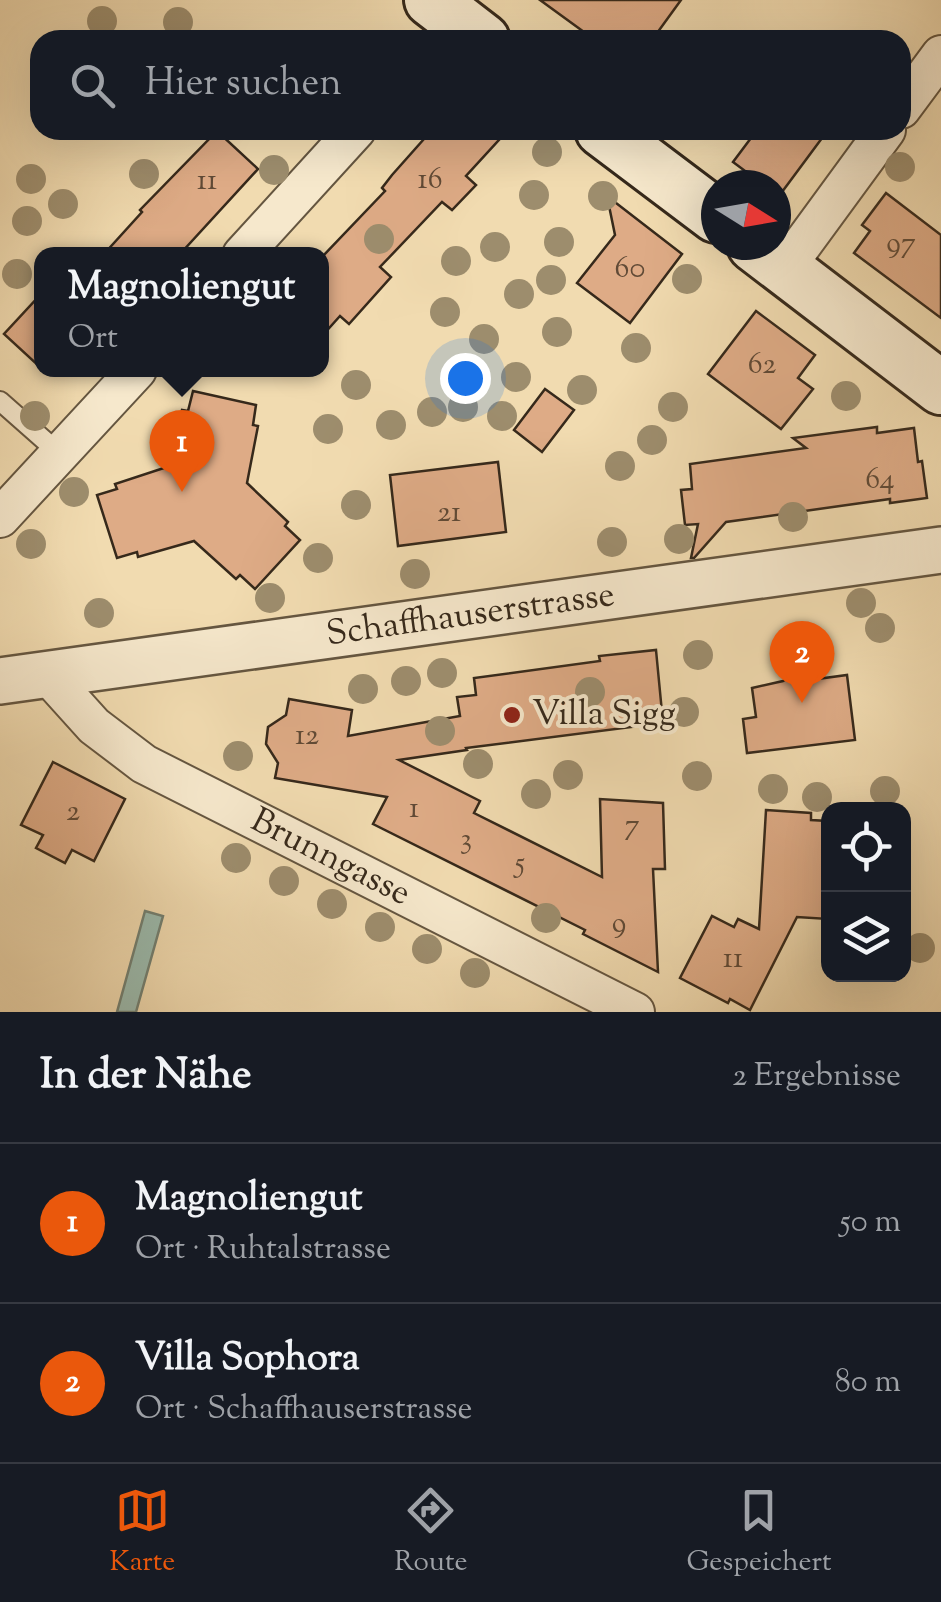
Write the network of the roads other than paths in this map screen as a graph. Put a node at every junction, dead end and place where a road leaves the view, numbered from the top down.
1 (941, 55) edge
2 (911, 96) edge
3 (347, 140) edge
4 (615, 140) edge
5 (877, 140) edge
6 (701, 205) edge
7 (791, 232) edge
8 (248, 247) edge
9 (774, 260) edge
10 (131, 377) edge
11 (941, 388) edge
12 (0, 401) edge
13 (60, 454) junction
14 (0, 518) edge
15 (941, 550) edge
16 (48, 675) junction
17 (0, 681) edge
18 (634, 1012) edge

1 - 2 street
3 - 8 street
4 - 6 main road
5 - 7 street
9 - 11 main road
10 - 13 street
12 - 13 lane
13 - 14 street
15 - 16 street, Schaffhauserstrasse
16 - 17 street, Schaffhauserstrasse
16 - 18 street, Brunngasse

